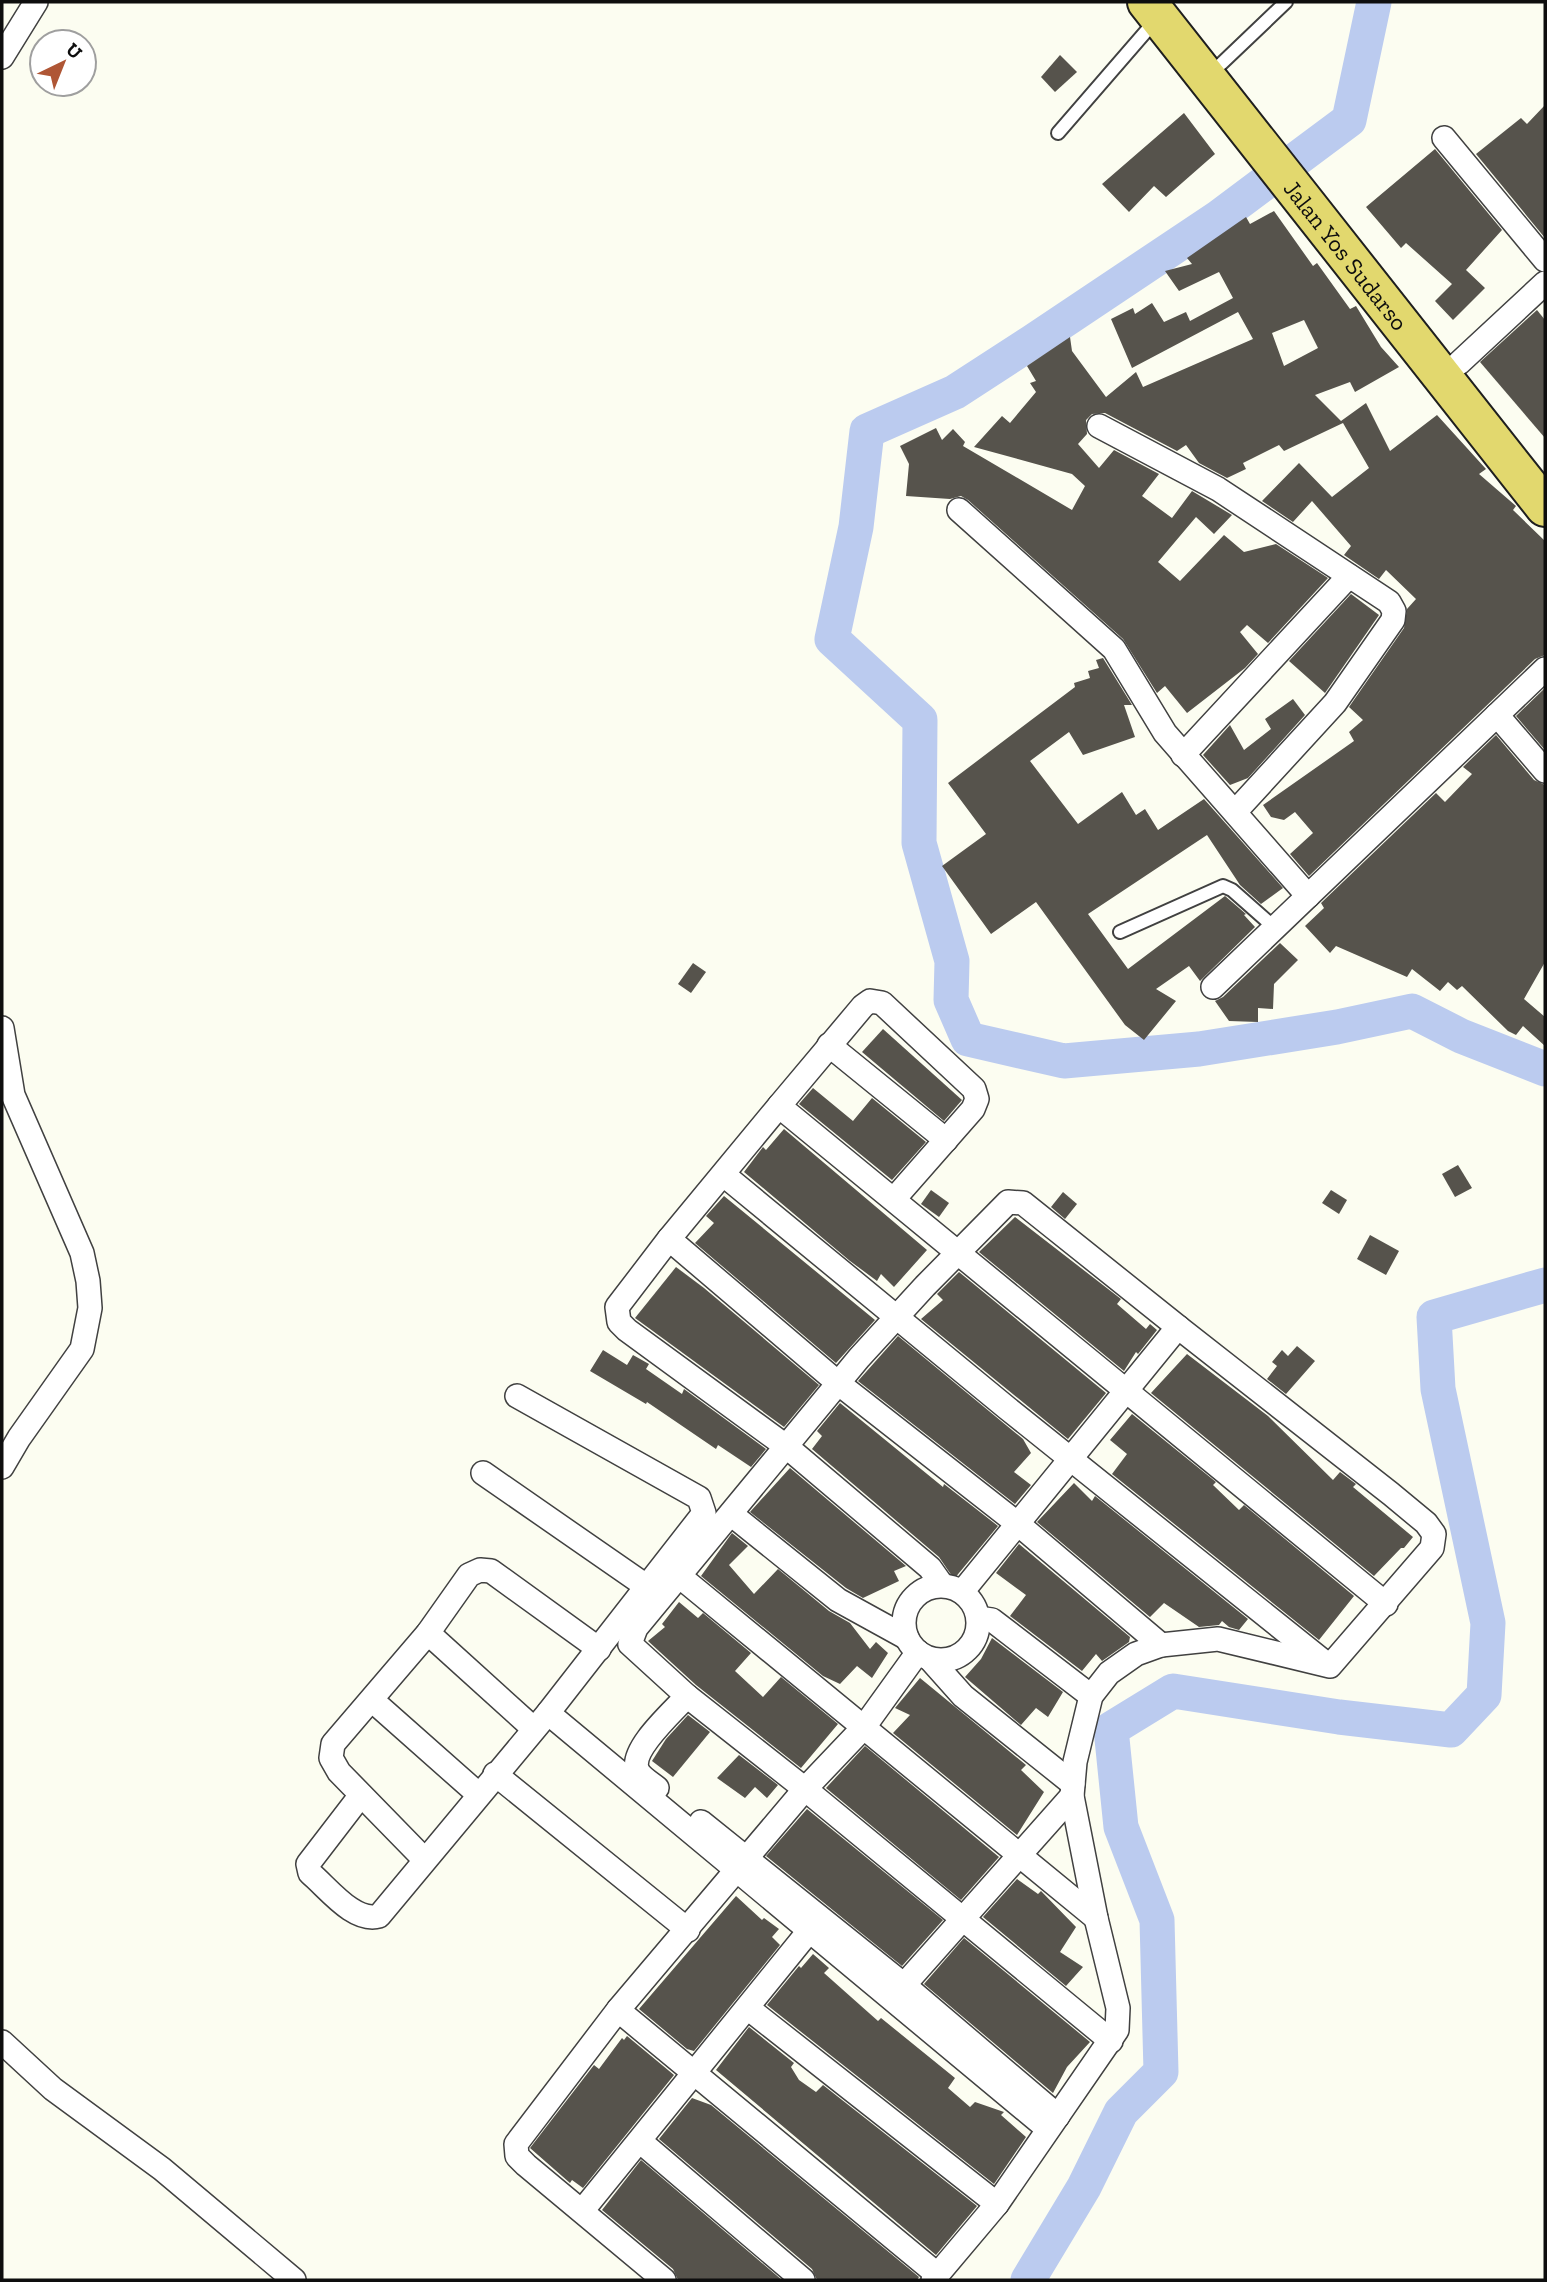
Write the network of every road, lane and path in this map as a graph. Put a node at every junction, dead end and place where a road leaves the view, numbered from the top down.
1 (36, 2) edge
2 (1286, 2) edge
3 (1163, 7) edge
4 (2, 57) edge
5 (1213, 71) junction
6 (1058, 134) dead end
7 (1444, 138) dead end
8 (1354, 246) junction
9 (1545, 260) edge
10 (1545, 283) edge
11 (1459, 363) junction
12 (1099, 426) dead end
13 (1545, 471) edge
14 (1545, 507) edge
15 (959, 510) dead end
16 (1349, 576) junction
17 (1545, 669) edge
18 (1497, 715) junction
19 (1183, 755) junction
20 (1545, 771) edge
21 (1235, 812) junction
22 (1308, 896) junction
23 (1275, 928) junction
24 (1120, 932) dead end
25 (1213, 987) dead end
26 (2, 1028) edge
27 (829, 1045) junction
28 (779, 1106) junction
29 (946, 1140) junction
30 (724, 1175) junction
31 (894, 1199) junction
32 (668, 1239) junction
33 (958, 1251) junction
34 (897, 1316) junction
35 (1178, 1327) junction
36 (838, 1383) junction
37 (1126, 1391) junction
38 (517, 1396) dead end
39 (787, 1447) junction
40 (1072, 1460) junction
41 (2, 1467) edge
42 (483, 1473) dead end
43 (731, 1514) junction
44 (1018, 1524) junction
45 (678, 1575) junction
46 (646, 1586) junction
47 (952, 1588) junction
48 (1386, 1604) junction
49 (978, 1618) junction
50 (428, 1633) junction
51 (603, 1644) junction
52 (1161, 1645) junction
53 (918, 1649) junction
54 (1330, 1666) junction
55 (661, 1688) dead end
56 (687, 1696) junction
57 (1091, 1696) junction
58 (373, 1701) junction
59 (541, 1721) junction
60 (864, 1727) junction
61 (495, 1774) junction
62 (805, 1788) junction
63 (1072, 1790) junction
64 (478, 1794) junction
65 (361, 1795) junction
66 (1020, 1855) junction
67 (424, 1859) junction
68 (742, 1864) junction
69 (962, 1918) junction
70 (1096, 1918) junction
71 (815, 1924) junction
72 (688, 1930) junction
73 (904, 1985) junction
74 (749, 2009) junction
75 (618, 2010) junction
76 (1111, 2041) junction
77 (2, 2042) edge
78 (696, 2075) junction
79 (1053, 2122) junction
80 (641, 2143) junction
81 (997, 2204) junction
82 (582, 2211) junction
83 (935, 2278) edge
84 (295, 2280) edge
85 (664, 2280) edge
86 (803, 2280) edge

1 - 4 street
2 - 5 lane
3 - 5 highway, Jalan Yos Sudarso
3 - 6 lane
5 - 8 highway, Jalan Yos Sudarso
7 - 9 street
8 - 11 highway, Jalan Yos Sudarso
8 - 14 highway, Jalan Yos Sudarso
10 - 11 street
11 - 13 highway, Jalan Yos Sudarso
12 - 16 street
15 - 19 street
16 - 19 street
16 - 21 street
17 - 18 street
18 - 20 street
18 - 22 street
19 - 21 street
21 - 22 street
22 - 23 street
23 - 24 lane
23 - 25 street
26 - 41 street
27 - 28 street
27 - 29 street
27 - 29 street
28 - 30 street
28 - 31 street
29 - 31 street
30 - 32 street
30 - 34 street
31 - 33 street
32 - 36 street
32 - 39 street
33 - 34 street
33 - 35 street
33 - 37 street
34 - 36 street
34 - 40 street
35 - 37 street
35 - 48 street
36 - 39 street
36 - 44 street
37 - 40 street
37 - 48 street
38 - 46 street
39 - 43 street
39 - 47 street
40 - 44 street
40 - 54 street
42 - 46 street
43 - 45 street
43 - 53 street
44 - 47 street
44 - 52 street
45 - 56 street
45 - 60 street
46 - 51 street
47 - 49 street
47 - 53 street
48 - 54 street
49 - 53 street
49 - 57 street
50 - 51 street
50 - 58 street
50 - 59 street
51 - 55 street
51 - 59 street
52 - 54 street
52 - 57 street
53 - 60 street
53 - 63 street
56 - 62 street
56 - 68 street
57 - 63 street
58 - 64 street
58 - 65 street
59 - 61 street
59 - 68 street
60 - 62 street
60 - 66 street
61 - 64 street
61 - 72 street
62 - 68 street
62 - 69 street
63 - 66 street
63 - 70 street
64 - 67 street
65 - 67 street
65 - 67 street
66 - 69 street
66 - 70 street
68 - 71 street
68 - 72 street
69 - 73 street
69 - 76 street
70 - 76 street
71 - 73 street
71 - 74 street
71 - 79 street
72 - 75 street
73 - 79 street
74 - 78 street
74 - 81 street
75 - 78 street
75 - 82 street
76 - 79 street
77 - 84 street
78 - 80 street
78 - 83 street
79 - 81 street
80 - 82 street
80 - 86 street
81 - 83 street
82 - 85 street

